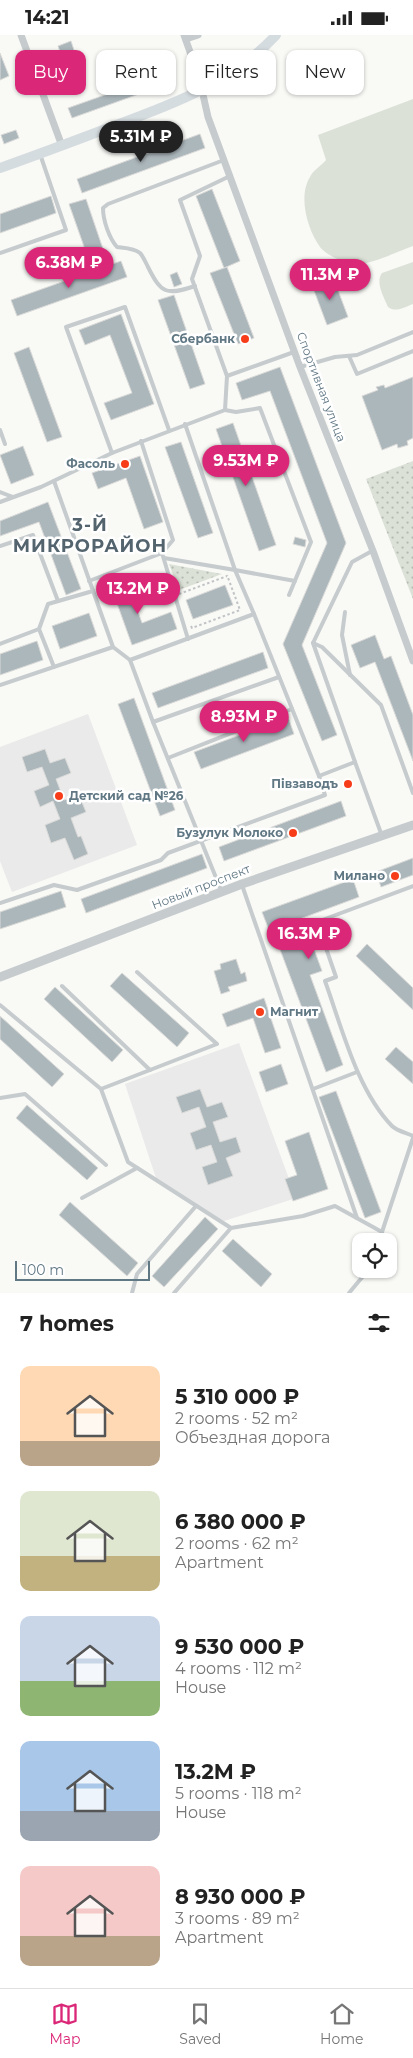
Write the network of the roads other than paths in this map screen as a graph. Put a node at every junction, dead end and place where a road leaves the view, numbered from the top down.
1 (21, 35) edge
2 (198, 35) edge
3 (276, 35) edge
4 (185, 37) edge
5 (190, 50) edge
6 (260, 50) edge
7 (192, 95) edge
8 (203, 95) edge
9 (62, 146) junction
10 (40, 153) junction
11 (224, 160) junction
12 (0, 168) edge
13 (230, 176) junction
14 (0, 253) edge
15 (195, 286) junction
16 (413, 332) edge
17 (413, 351) edge
18 (294, 352) junction
19 (350, 356) junction
20 (300, 367) junction
21 (228, 376) junction
22 (225, 410) junction
23 (185, 424) junction
24 (0, 430) edge
25 (169, 430) junction
26 (141, 441) junction
27 (5, 444) dead end
28 (112, 453) junction
29 (54, 481) junction
30 (0, 492) edge
31 (13, 497) junction
32 (0, 502) edge
33 (0, 547) edge
34 (373, 551) junction
35 (162, 553) junction
36 (164, 559) junction
37 (235, 570) junction
38 (89, 581) junction
39 (295, 581) junction
40 (93, 591) junction
41 (289, 595) dead end
42 (58, 601) junction
43 (344, 612) dead end
44 (254, 614) junction
45 (39, 629) junction
46 (188, 639) junction
47 (314, 643) junction
48 (0, 644) edge
49 (113, 647) junction
50 (130, 660) junction
51 (413, 661) edge
52 (54, 667) junction
53 (350, 675) junction
54 (279, 677) junction
55 (0, 685) edge
56 (292, 709) junction
57 (154, 722) junction
58 (168, 758) junction
59 (355, 762) junction
60 (319, 776) junction
61 (413, 793) edge
62 (413, 825) edge
63 (382, 836) junction
64 (201, 841) junction
65 (242, 884) junction
66 (413, 886) edge
67 (222, 892) junction
68 (0, 903) edge
69 (137, 972) dead end
70 (0, 977) edge
71 (62, 986) dead end
72 (0, 1005) edge
73 (150, 1070) junction
74 (357, 1071) junction
75 (101, 1089) junction
76 (313, 1089) junction
77 (0, 1098) edge
78 (413, 1137) edge
79 (106, 1165) dead end
80 (137, 1169) junction
81 (82, 1198) dead end
82 (196, 1207) junction
83 (357, 1218) junction
84 (231, 1228) junction
85 (382, 1232) joint
86 (362, 1278) edge
87 (132, 1293) edge
88 (174, 1293) edge
89 (349, 1293) edge

1 - 9 street
2 - 4 street
3 - 6 main road
4 - 5 street, Спортивная улица
7 - 9 main road
8 - 11 street, Спортивная улица
9 - 10 main road
10 - 12 main road
10 - 14 lane
11 - 13 street, Спортивная улица
11 - 15 lane
13 - 15 lane
13 - 18 street, Спортивная улица
15 - 21 lane
16 - 19 lane
17 - 19 lane
18 - 20 street, Спортивная улица
18 - 21 lane
19 - 20 lane
20 - 34 street, Спортивная улица
21 - 22 lane
22 - 23 lane
22 - 39 lane
23 - 25 lane
23 - 37 lane
24 - 27 lane
25 - 26 lane
25 - 28 lane
26 - 28 lane
26 - 35 lane
28 - 29 lane
29 - 31 lane
29 - 38 lane
30 - 31 lane
31 - 32 lane
33 - 42 lane
34 - 47 lane
34 - 51 street, Спортивная улица
35 - 36 lane
35 - 38 lane
36 - 37 lane
36 - 46 lane
37 - 39 lane
37 - 44 lane
38 - 40 lane
39 - 41 lane
40 - 42 lane
40 - 49 lane
42 - 45 lane
43 - 53 lane
44 - 46 lane
44 - 54 lane
45 - 48 lane
45 - 52 lane
46 - 50 lane
47 - 53 lane
47 - 59 lane
49 - 50 lane
49 - 52 lane
50 - 57 lane
52 - 55 lane
53 - 61 lane
54 - 56 lane
54 - 57 lane
56 - 58 lane
56 - 60 lane
57 - 58 lane
58 - 64 lane
59 - 60 lane
59 - 63 lane
60 - 64 lane
62 - 63 street, Новый проспект
63 - 65 street, Новый проспект
64 - 67 lane
64 - 68 lane
65 - 67 street, Новый проспект
65 - 76 lane
66 - 74 lane
67 - 70 street, Новый проспект
69 - 73 lane
71 - 73 lane
72 - 75 lane
73 - 75 lane
74 - 76 lane
74 - 78 lane
75 - 80 lane
76 - 83 lane
77 - 79 lane
78 - 85 lane
80 - 81 lane
80 - 82 lane
82 - 84 lane
82 - 87 lane
83 - 84 lane
83 - 85 lane
84 - 88 lane
86 - 89 lane

